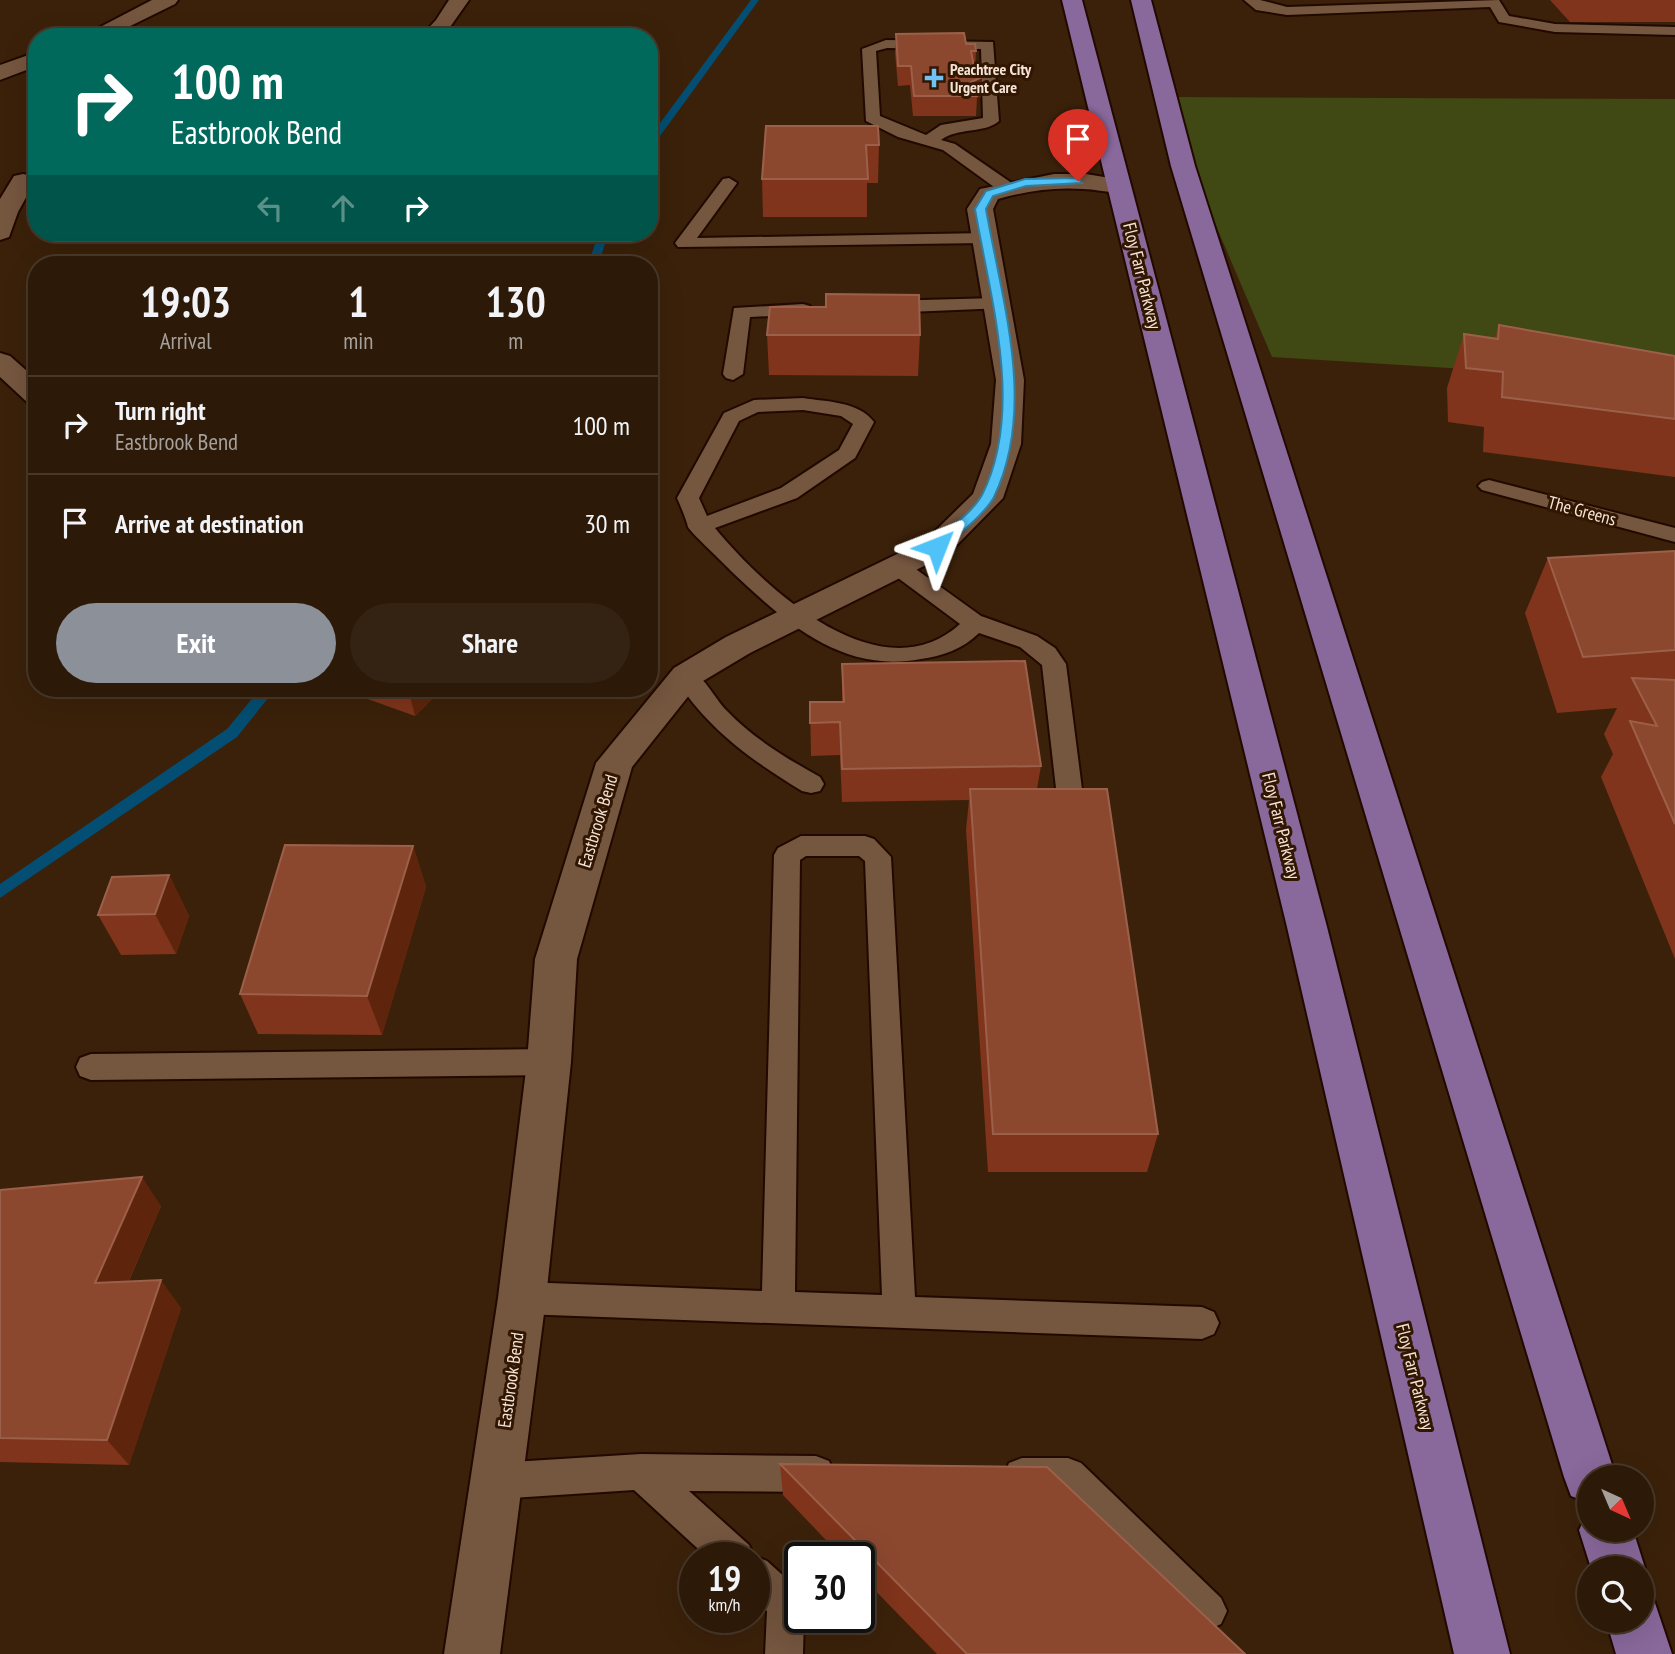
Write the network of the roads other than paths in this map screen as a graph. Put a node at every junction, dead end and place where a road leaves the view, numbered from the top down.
1 (168, 0) edge
2 (459, 0) edge
3 (1072, 0) edge
4 (1251, 0) edge
5 (1476, 0) edge
6 (1492, 1) edge
7 (1137, 12) edge
8 (109, 28) edge
9 (440, 28) edge
10 (1675, 31) edge
11 (28, 62) edge
12 (0, 73) edge
13 (929, 141) junction
14 (20, 180) edge
15 (729, 183) dead end
16 (1119, 186) junction
17 (1007, 188) junction
18 (0, 232) edge
19 (986, 237) junction
20 (997, 303) junction
21 (862, 308) edge
22 (822, 309) edge
23 (0, 362) edge
24 (733, 374) dead end
25 (28, 388) edge
26 (1489, 486) dead end
27 (699, 526) junction
28 (1675, 535) edge
29 (898, 567) junction
30 (793, 618) junction
31 (975, 622) junction
32 (686, 676) junction
33 (811, 784) dead end
34 (1070, 797) edge
35 (549, 1062) junction
36 (91, 1067) dead end
37 (522, 1298) junction
38 (778, 1309) junction
39 (899, 1313) junction
40 (1202, 1324) dead end
41 (1586, 1465) edge
42 (641, 1472) junction
43 (848, 1474) edge
44 (985, 1475) edge
45 (497, 1480) junction
46 (718, 1542) edge
47 (770, 1588) edge
48 (1208, 1611) dead end
49 (1638, 1633) edge
50 (472, 1654) edge
51 (784, 1654) edge
52 (1482, 1654) edge
53 (1644, 1654) edge

1 - 8 street
2 - 9 street
3 - 16 main road, Floy Farr Parkway
4 - 6 lane
5 - 6 lane
6 - 10 lane
7 - 41 main road
11 - 12 street
13 - 13 lane
13 - 17 lane
14 - 18 street
15 - 19 lane
16 - 17 street, Eastbrook Bend
16 - 52 main road, Floy Farr Parkway
17 - 19 street, Eastbrook Bend
19 - 20 street, Eastbrook Bend
20 - 21 lane
20 - 29 street, Eastbrook Bend
22 - 24 lane
23 - 25 street
26 - 28 lane, The Greens
27 - 27 lane
27 - 30 lane
29 - 30 street, Eastbrook Bend
29 - 31 lane
30 - 31 lane
30 - 32 street, Eastbrook Bend
31 - 34 lane
32 - 33 lane
32 - 35 street, Eastbrook Bend
35 - 36 lane
35 - 37 street, Eastbrook Bend
37 - 38 lane
37 - 45 street, Eastbrook Bend
38 - 39 lane
38 - 39 lane
39 - 40 lane
42 - 43 lane
42 - 45 lane
42 - 46 lane
44 - 48 lane
45 - 50 street, Eastbrook Bend
47 - 51 lane
49 - 53 main road

